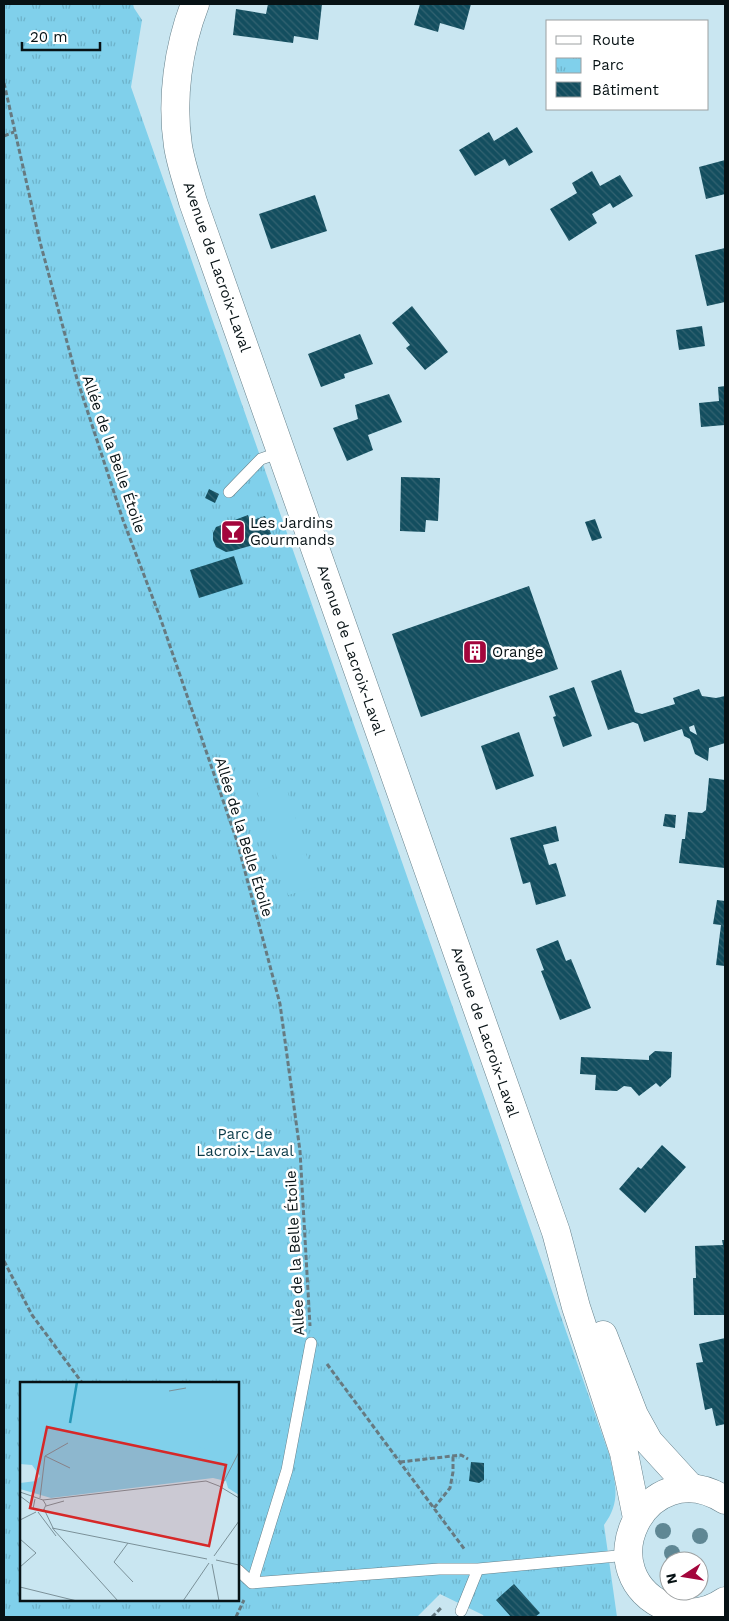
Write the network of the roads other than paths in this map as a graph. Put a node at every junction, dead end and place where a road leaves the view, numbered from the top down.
1 (196, 4) edge
2 (282, 452) junction
3 (229, 492) dead end
4 (556, 1232) junction
5 (310, 1342) road end
6 (714, 1492) edge
7 (637, 1518) junction
8 (628, 1555) junction
9 (478, 1569) junction
10 (239, 1571) edge
11 (252, 1583) junction
12 (642, 1589) junction
13 (713, 1609) edge
14 (461, 1611) dead end
15 (643, 1617) edge

1 - 2 street, Avenue de Lacroix-Laval
2 - 3 lane
2 - 4 street, Avenue de Lacroix-Laval
4 - 6 street, Avenue de Lacroix-Laval
4 - 7 street, Avenue de Lacroix-Laval
5 - 11 lane
6 - 7 street
7 - 8 street
8 - 9 lane
8 - 12 street
9 - 11 lane
9 - 14 lane
10 - 11 lane
12 - 13 street
12 - 15 street

